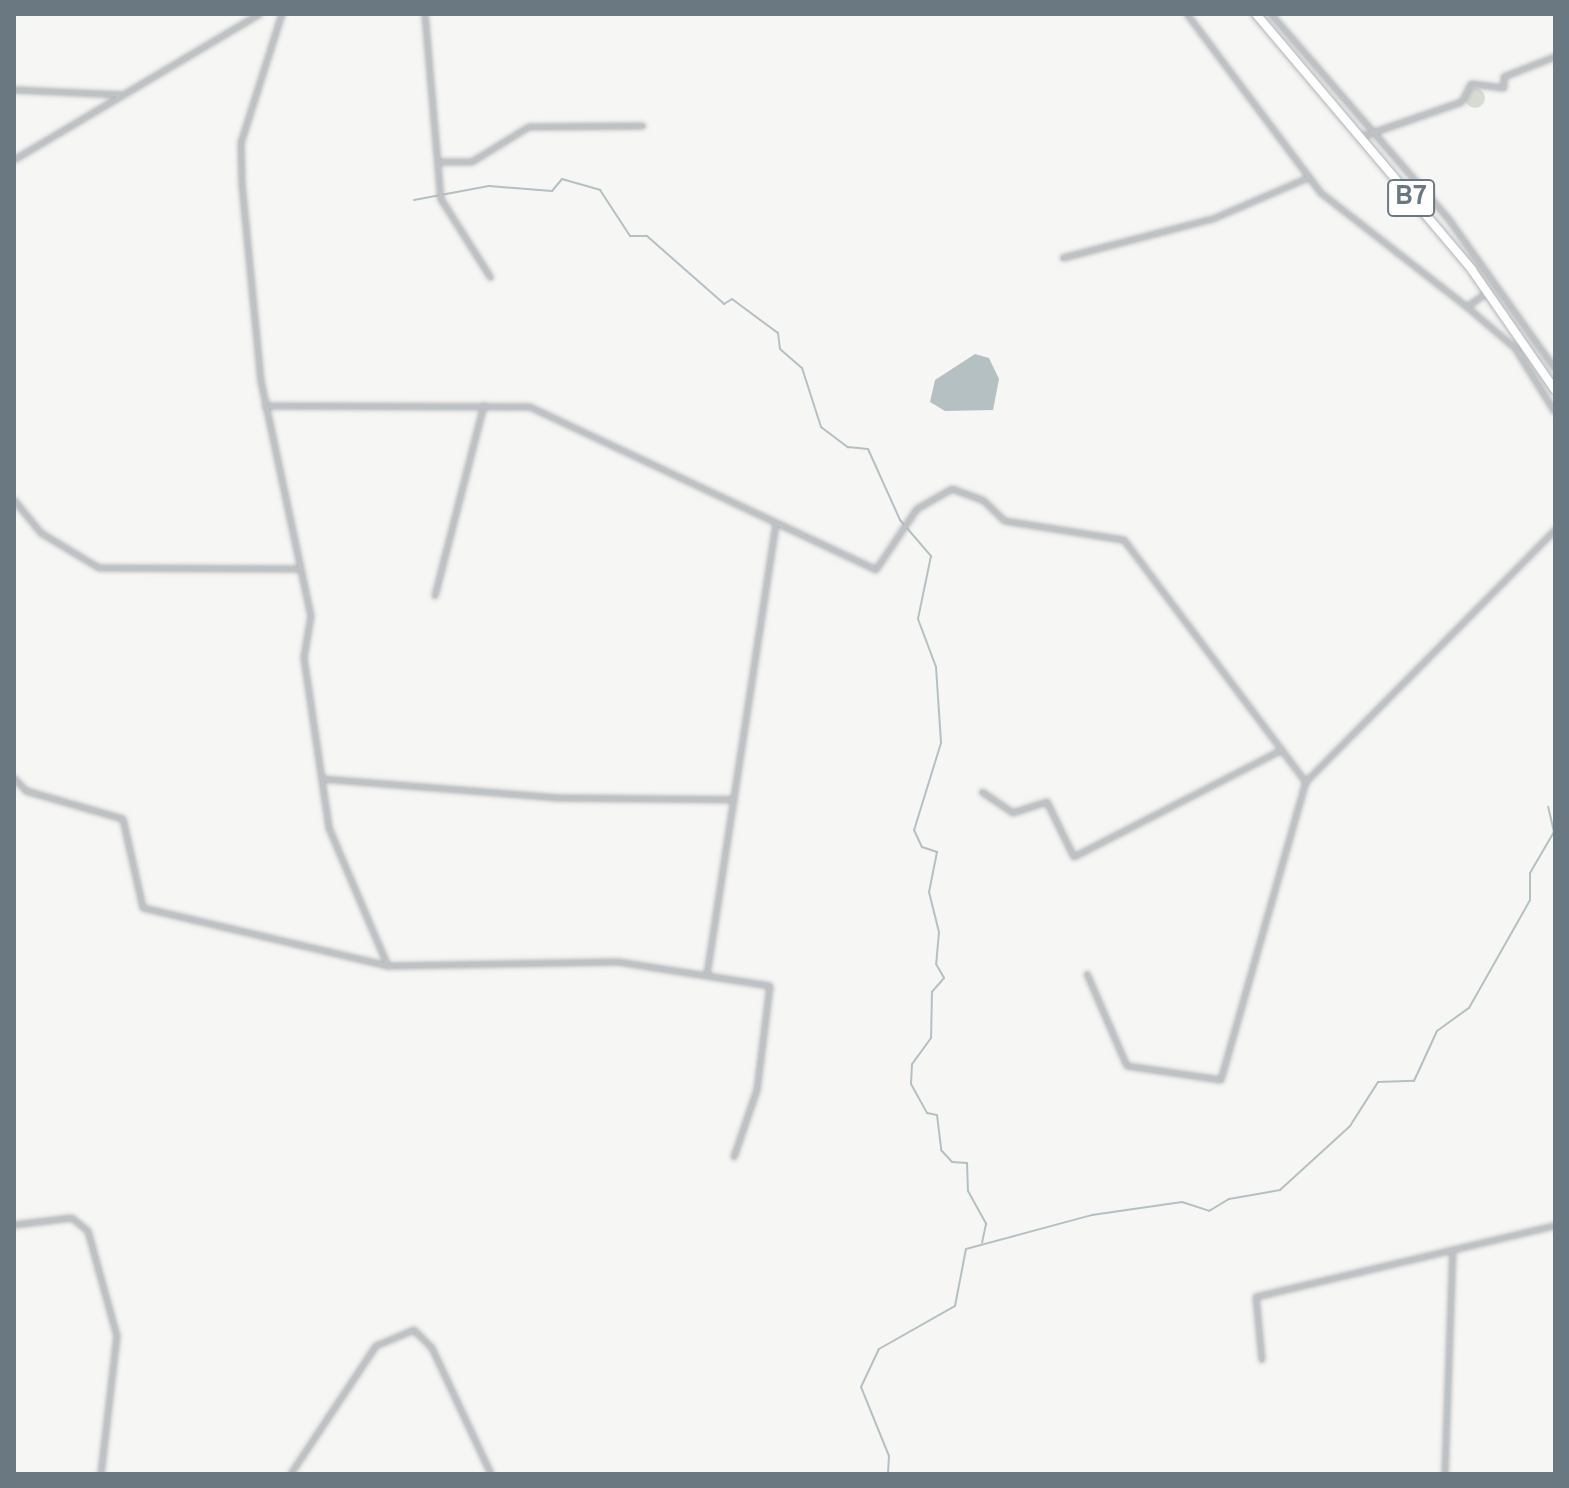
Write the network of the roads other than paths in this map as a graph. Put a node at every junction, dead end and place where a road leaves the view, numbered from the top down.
1 (260, 14) edge
2 (282, 14) edge
3 (425, 14) edge
4 (1187, 14) edge
5 (1256, 14) edge
6 (1271, 14) edge
7 (1555, 57) edge
8 (14, 90) edge
9 (123, 95) junction
10 (643, 126) dead end
11 (1373, 130) junction
12 (1360, 138) junction
13 (14, 160) edge
14 (439, 161) junction
15 (1308, 178) junction
16 (1063, 258) dead end
17 (491, 278) dead end
18 (1489, 291) junction
19 (1467, 307) junction
20 (1555, 369) edge
21 (1541, 376) junction
22 (1555, 390) edge
23 (484, 405) junction
24 (265, 406) junction
25 (1555, 412) edge
26 (14, 500) edge
27 (776, 524) junction
28 (1555, 530) edge
29 (299, 569) junction
30 (435, 596) dead end
31 (1282, 750) junction
32 (14, 778) edge
33 (320, 779) junction
34 (1306, 782) junction
35 (982, 792) dead end
36 (734, 800) junction
37 (388, 966) junction
38 (1087, 974) dead end
39 (707, 975) junction
40 (734, 1157) dead end
41 (14, 1225) edge
42 (1555, 1226) edge
43 (1453, 1250) junction
44 (1262, 1360) dead end
45 (101, 1474) edge
46 (291, 1474) edge
47 (491, 1474) edge
48 (1445, 1474) edge

1 - 9 street
2 - 24 street
3 - 14 street
4 - 15 street
5 - 12 highway, B7
6 - 11 street
7 - 11 street
8 - 9 street
9 - 13 street
10 - 14 street
11 - 12 street
11 - 20 street
12 - 18 highway, B7
14 - 17 street
15 - 16 street
15 - 19 street
18 - 19 street
18 - 21 highway, B7
19 - 21 street
21 - 22 highway, B7
21 - 25 street
23 - 24 street
23 - 27 street
23 - 30 street
24 - 29 street
26 - 29 street
27 - 31 street
27 - 36 street
28 - 34 street
29 - 33 street
31 - 34 street
31 - 35 street
32 - 37 street
33 - 36 street
33 - 37 street
34 - 38 street
36 - 39 street
37 - 39 street
39 - 40 street
41 - 45 street
42 - 43 street
43 - 44 street
43 - 48 street
46 - 47 street

